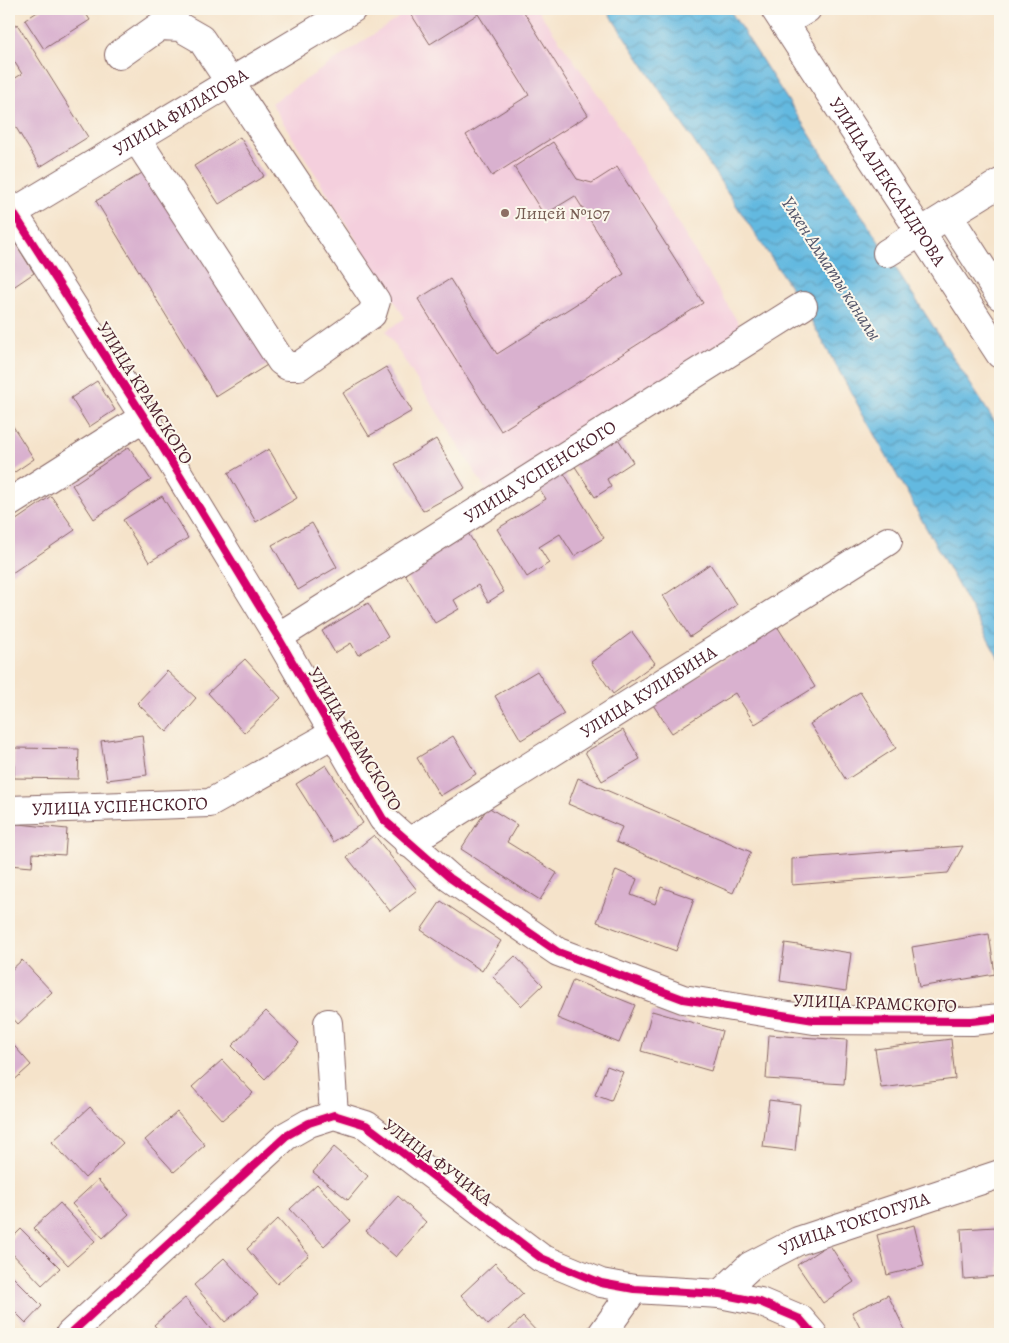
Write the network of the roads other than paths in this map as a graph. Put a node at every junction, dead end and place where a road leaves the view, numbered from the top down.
1 (352, 9) edge
2 (807, 9) edge
3 (779, 16) edge
4 (120, 55) dead end
5 (231, 80) junction
6 (136, 138) junction
7 (1000, 183) edge
8 (10, 211) edge
9 (948, 215) junction
10 (920, 232) junction
11 (887, 254) dead end
12 (1000, 296) edge
13 (803, 306) dead end
14 (1000, 354) edge
15 (144, 418) junction
16 (9, 503) edge
17 (888, 541) dead end
18 (278, 637) junction
19 (333, 734) junction
20 (9, 810) edge
21 (408, 843) junction
22 (1000, 1018) edge
23 (328, 1023) dead end
24 (334, 1115) junction
25 (1000, 1174) edge
26 (634, 1289) junction
27 (720, 1294) junction
28 (70, 1334) edge
29 (602, 1334) edge
30 (813, 1334) edge

1 - 5 street, УЛИЦА ФИЛАТОВА
2 - 3 street
3 - 10 street, УЛИЦА АЛЕКСАНДРОВА
4 - 5 street
5 - 6 street, УЛИЦА ФИЛАТОВА
5 - 6 street
6 - 8 street, УЛИЦА ФИЛАТОВА
7 - 9 street
8 - 15 street, УЛИЦА КРАМСКОГО
9 - 10 street
9 - 12 street
10 - 11 street
10 - 14 street, УЛИЦА АЛЕКСАНДРОВА
13 - 18 street, УЛИЦА УСПЕНСКОГО
15 - 16 street
15 - 18 street, УЛИЦА КРАМСКОГО
17 - 21 street, УЛИЦА КУЛИБИНА
18 - 19 street, УЛИЦА КРАМСКОГО
19 - 20 street, УЛИЦА УСПЕНСКОГО
19 - 21 street, УЛИЦА КРАМСКОГО
21 - 22 street, УЛИЦА КРАМСКОГО
23 - 24 street
24 - 26 street, УЛИЦА ФУЧИКА
24 - 28 street
25 - 27 street, УЛИЦА ТОКТОГУЛА
26 - 27 street, УЛИЦА ФУЧИКА
26 - 29 street
27 - 30 street, УЛИЦА ФУЧИКА

